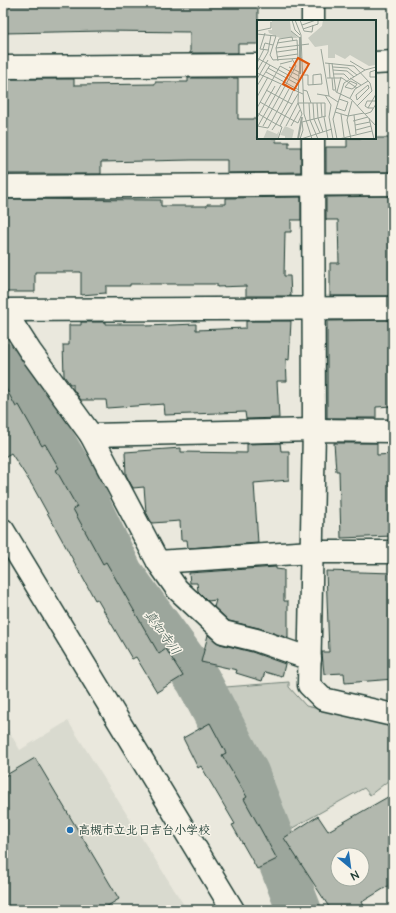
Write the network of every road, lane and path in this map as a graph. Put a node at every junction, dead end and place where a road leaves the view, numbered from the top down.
1 (313, 3) edge
2 (313, 20) edge
3 (393, 62) edge
4 (376, 63) edge
5 (257, 64) edge
6 (3, 67) edge
7 (313, 139) edge
8 (393, 184) edge
9 (313, 185) junction
10 (3, 187) edge
11 (313, 307) junction
12 (393, 308) edge
13 (3, 309) edge
14 (314, 430) junction
15 (393, 431) edge
16 (91, 435) junction
17 (4, 533) edge
18 (312, 552) junction
19 (393, 552) edge
20 (158, 562) junction
21 (310, 659) junction
22 (393, 715) edge
23 (234, 910) edge

1 - 2 street
3 - 4 street
5 - 6 street
7 - 9 street
8 - 9 street
9 - 10 street
9 - 11 street
11 - 12 street
11 - 13 street
11 - 14 street
13 - 16 street
14 - 15 street
14 - 16 street
14 - 18 street
16 - 20 street
17 - 23 street
18 - 19 street
18 - 20 street
18 - 21 street
20 - 21 street
21 - 22 street

